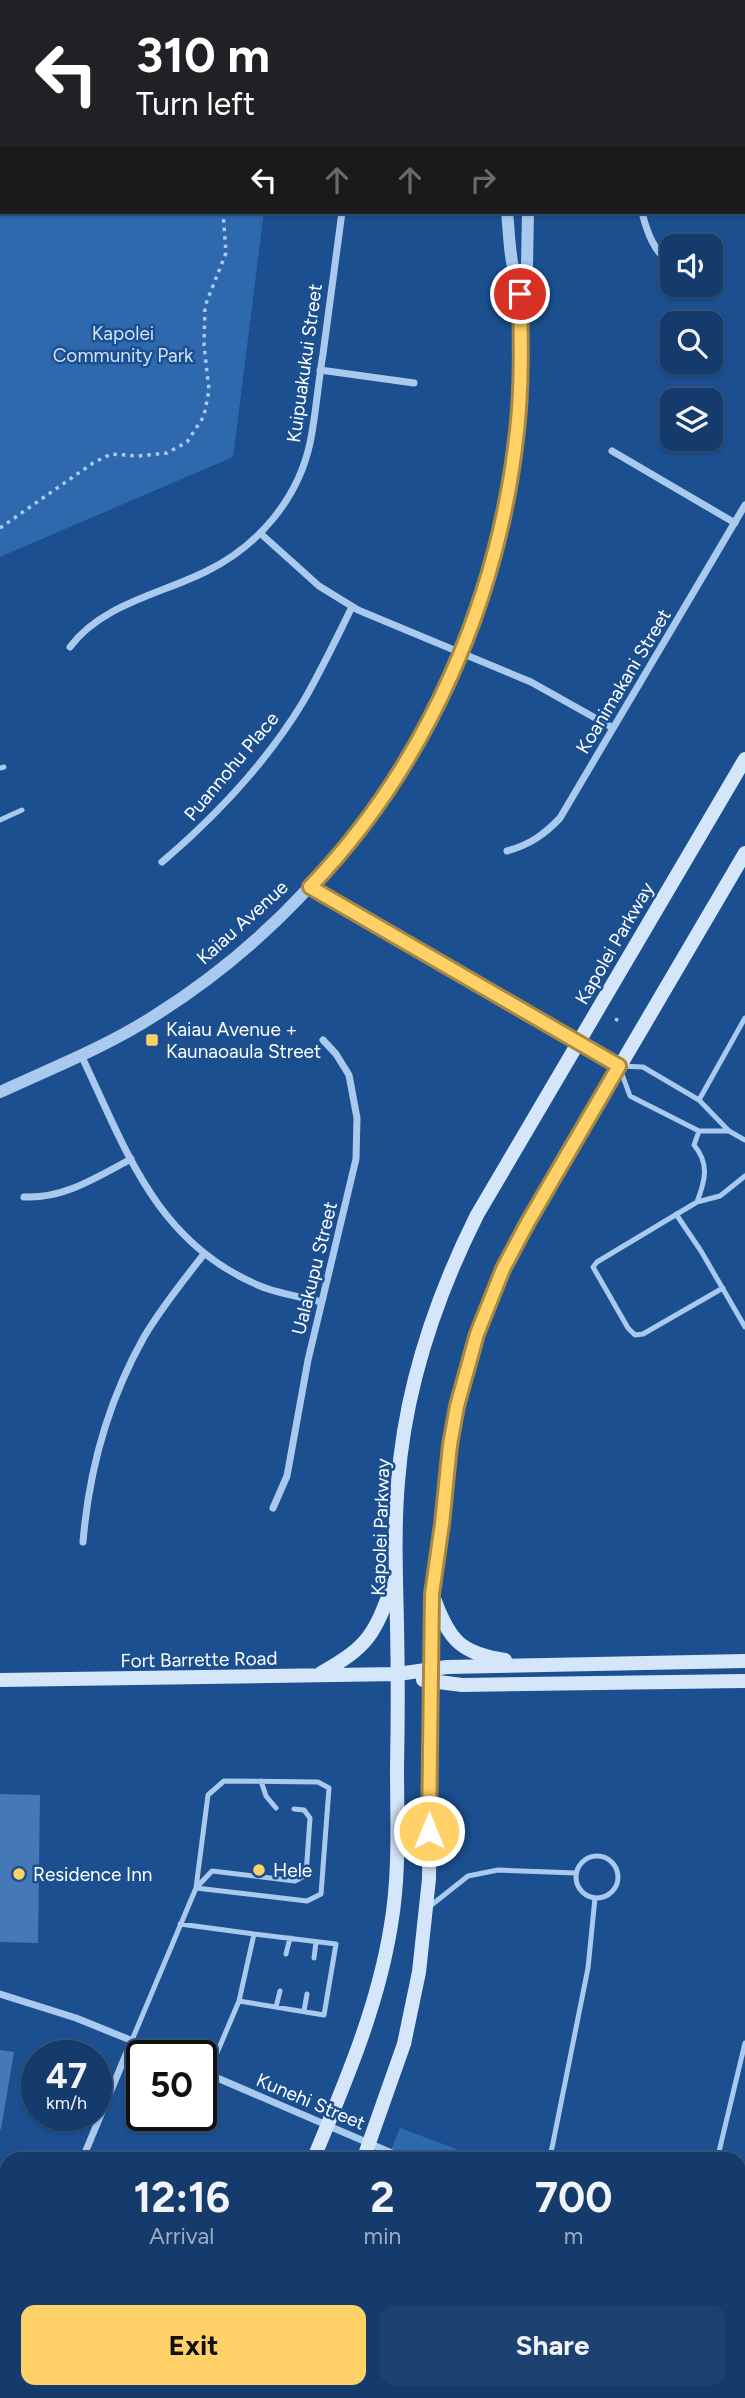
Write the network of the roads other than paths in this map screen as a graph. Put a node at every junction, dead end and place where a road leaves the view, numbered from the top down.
1 (342, 214) edge
2 (507, 214) edge
3 (528, 214) edge
4 (643, 214) edge
5 (660, 254) edge
6 (520, 294) junction
7 (320, 370) junction
8 (414, 383) dead end
9 (612, 451) dead end
10 (745, 505) edge
11 (735, 523) junction
12 (260, 533) junction
13 (352, 607) junction
14 (70, 647) dead end
15 (460, 653) junction
16 (613, 729) junction
17 (745, 759) edge
18 (22, 810) dead end
19 (0, 820) edge
20 (507, 850) dead end
21 (745, 853) edge
22 (162, 862) dead end
23 (310, 887) junction
24 (745, 1018) edge
25 (323, 1040) dead end
26 (578, 1043) junction
27 (81, 1055) junction
28 (619, 1066) junction
29 (0, 1092) edge
30 (699, 1100) junction
31 (699, 1131) junction
32 (729, 1131) junction
33 (745, 1140) edge
34 (131, 1159) junction
35 (745, 1176) edge
36 (24, 1197) dead end
37 (697, 1202) junction
38 (676, 1214) junction
39 (204, 1254) junction
40 (723, 1288) junction
41 (322, 1302) junction
42 (745, 1327) edge
43 (273, 1508) dead end
44 (83, 1542) dead end
45 (396, 1576) junction
46 (432, 1594) junction
47 (745, 1661) edge
48 (545, 1665) junction
49 (398, 1674) junction
50 (318, 1675) junction
51 (431, 1675) junction
52 (0, 1680) edge
53 (745, 1681) edge
54 (261, 1781) junction
55 (276, 1808) dead end
56 (293, 1809) dead end
57 (576, 1873) junction
58 (195, 1888) junction
59 (595, 1898) junction
60 (426, 1909) junction
61 (180, 1923) junction
62 (254, 1934) junction
63 (290, 1938) junction
64 (316, 1942) junction
65 (286, 1955) dead end
66 (314, 1958) dead end
67 (280, 1991) dead end
68 (0, 1994) edge
69 (307, 1994) dead end
70 (239, 2001) junction
71 (276, 2007) junction
72 (304, 2011) junction
73 (132, 2040) joint
74 (745, 2043) edge
75 (217, 2047) edge
76 (126, 2054) edge
77 (217, 2077) edge
78 (328, 2125) junction
79 (370, 2144) junction
80 (85, 2152) edge
81 (316, 2152) edge
82 (366, 2152) edge
83 (389, 2152) edge
84 (551, 2152) edge
85 (719, 2152) edge

1 - 7 street, Kuipuakukui Street
2 - 6 street, Kaiau Avenue
3 - 6 street, Kaiau Avenue
4 - 5 street
6 - 15 street, Kaiau Avenue
7 - 8 street
7 - 12 street, Kuipuakukui Street
9 - 11 street
10 - 11 street, Koanimakani Street
11 - 16 street, Koanimakani Street
12 - 13 street
12 - 14 street, Kuipuakukui Street
13 - 15 street
13 - 22 street, Puannohu Place
15 - 16 street
15 - 23 street, Kaiau Avenue
16 - 20 street, Koanimakani Street
17 - 26 main road, Kapolei Parkway
18 - 19 lane
21 - 28 main road
23 - 26 street
23 - 27 street, Kaiau Avenue
24 - 30 lane
25 - 41 street, Ualakupu Street
26 - 28 main road
26 - 45 main road, Kapolei Parkway
27 - 29 street, Kaiau Avenue
27 - 34 street
28 - 30 lane
28 - 31 lane
28 - 46 main road
30 - 32 lane
31 - 32 lane
31 - 37 lane
32 - 33 lane
34 - 36 street
34 - 39 street
35 - 37 lane
37 - 38 lane
38 - 40 lane
38 - 40 lane
39 - 41 street
39 - 44 street
40 - 42 lane
41 - 43 street, Ualakupu Street
45 - 49 main road, Kapolei Parkway
45 - 50 main road
46 - 48 main road
46 - 51 main road
47 - 48 main road, Fort Barrette Road
48 - 51 main road, Fort Barrette Road
49 - 50 main road, Fort Barrette Road
49 - 51 main road, Fort Barrette Road
49 - 78 main road, Kapolei Parkway
50 - 52 main road, Fort Barrette Road
51 - 53 main road, Fort Barrette Road
51 - 60 main road
54 - 55 lane
54 - 58 lane
54 - 58 lane
56 - 58 lane
57 - 59 lane
57 - 59 lane
57 - 60 lane
58 - 61 lane
59 - 84 lane
60 - 79 main road
61 - 62 lane
61 - 73 lane
62 - 63 lane
62 - 70 lane
63 - 64 lane
63 - 65 lane
64 - 66 lane
64 - 72 lane
67 - 71 lane
68 - 73 street
69 - 72 lane
70 - 71 lane
70 - 75 lane
71 - 72 lane
74 - 85 lane
76 - 80 street
77 - 78 street, Kunehi Street
78 - 79 street, Kunehi Street
78 - 81 main road, Kapolei Parkway
79 - 82 main road
79 - 83 street, Kunehi Street

